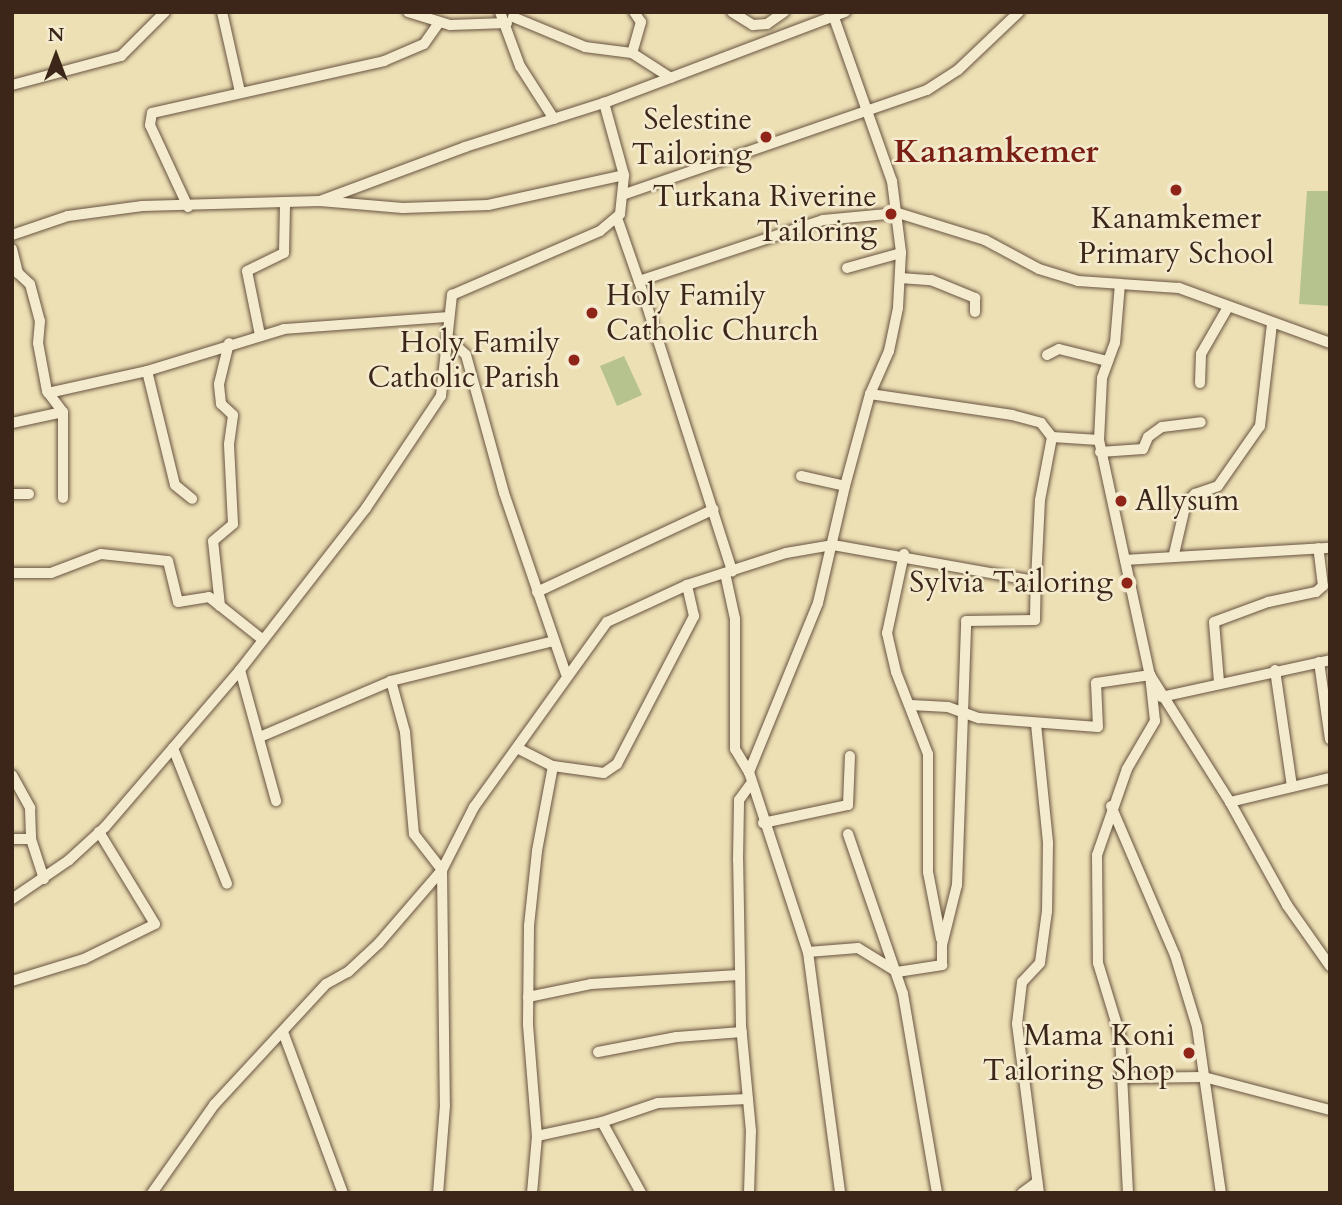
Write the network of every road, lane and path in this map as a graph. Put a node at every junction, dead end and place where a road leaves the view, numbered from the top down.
1 (165, 12) edge
2 (222, 12) edge
3 (408, 12) edge
4 (500, 12) edge
5 (634, 12) edge
6 (732, 12) edge
7 (784, 12) edge
8 (1019, 12) edge
9 (837, 14) edge
10 (513, 15) edge
11 (438, 24) junction
12 (503, 24) junction
13 (632, 53) junction
14 (671, 78) junction
15 (12, 85) edge
16 (240, 92) junction
17 (604, 103) junction
18 (869, 112) junction
19 (554, 119) junction
20 (624, 175) junction
21 (625, 194) junction
22 (320, 201) junction
23 (285, 205) junction
24 (188, 207) junction
25 (898, 213) junction
26 (617, 218) junction
27 (12, 235) edge
28 (12, 249) edge
29 (901, 253) junction
30 (847, 268) dead end
31 (900, 278) junction
32 (639, 281) junction
33 (1119, 284) junction
34 (1228, 307) junction
35 (975, 312) dead end
36 (449, 317) junction
37 (1272, 324) junction
38 (260, 335) junction
39 (449, 339) junction
40 (1330, 343) edge
41 (229, 344) junction
42 (1046, 355) dead end
43 (1108, 361) junction
44 (147, 370) junction
45 (1200, 383) dead end
46 (48, 393) junction
47 (870, 394) junction
48 (63, 412) junction
49 (1201, 422) dead end
50 (12, 423) edge
51 (1052, 437) junction
52 (1099, 440) junction
53 (1100, 452) junction
54 (801, 476) dead end
55 (845, 486) junction
56 (29, 494) dead end
57 (12, 495) edge
58 (64, 498) dead end
59 (191, 499) dead end
60 (713, 509) junction
61 (832, 545) junction
62 (1318, 548) junction
63 (1330, 548) edge
64 (904, 554) junction
65 (1174, 554) junction
66 (1125, 560) junction
67 (729, 572) junction
68 (12, 573) edge
69 (1036, 581) junction
70 (687, 585) junction
71 (537, 592) junction
72 (220, 606) junction
73 (263, 640) junction
74 (554, 641) junction
75 (1324, 661) edge
76 (240, 670) junction
77 (1275, 670) junction
78 (566, 674) junction
79 (1150, 675) junction
80 (391, 681) junction
81 (1219, 682) junction
82 (1161, 697) junction
83 (911, 705) junction
84 (965, 713) junction
85 (1037, 724) junction
86 (260, 737) junction
87 (1330, 739) edge
88 (173, 748) junction
89 (519, 749) junction
90 (850, 756) dead end
91 (553, 766) junction
92 (749, 772) junction
93 (12, 775) edge
94 (1330, 778) edge
95 (750, 785) junction
96 (1292, 786) junction
97 (276, 801) dead end
98 (1230, 802) junction
99 (1111, 806) junction
100 (763, 822) junction
101 (99, 832) junction
102 (848, 834) dead end
103 (12, 839) edge
104 (31, 839) junction
105 (442, 870) junction
106 (44, 879) junction
107 (227, 884) dead end
108 (12, 899) edge
109 (942, 945) junction
110 (808, 952) junction
111 (1330, 966) edge
112 (897, 972) junction
113 (739, 975) junction
114 (12, 981) edge
115 (527, 998) junction
116 (283, 1032) junction
117 (742, 1032) junction
118 (598, 1052) dead end
119 (1124, 1077) junction
120 (1204, 1077) junction
121 (748, 1099) junction
122 (1330, 1110) edge
123 (602, 1122) junction
124 (537, 1136) junction
125 (1038, 1187) edge
126 (152, 1193) edge
127 (343, 1193) edge
128 (438, 1193) edge
129 (532, 1193) edge
130 (641, 1193) edge
131 (749, 1193) edge
132 (840, 1193) edge
133 (937, 1193) edge
134 (1022, 1193) edge
135 (1128, 1193) edge
136 (1221, 1193) edge

1 - 15 street
2 - 16 street
3 - 11 street
4 - 12 street
5 - 13 street
6 - 7 street
8 - 18 street
9 - 14 street
9 - 18 street
10 - 12 street
10 - 13 street
11 - 12 street
11 - 16 street
12 - 19 street
13 - 14 street
14 - 17 street
16 - 24 street
17 - 19 street
17 - 20 street
18 - 21 street
18 - 25 street
19 - 22 street
20 - 21 street
20 - 22 street
21 - 26 street
22 - 23 street
23 - 24 street
23 - 38 street
24 - 27 street
25 - 29 street
25 - 32 street
25 - 33 street
26 - 32 street
26 - 36 street
28 - 46 street
29 - 30 street
29 - 31 street
31 - 35 street
31 - 47 street
32 - 60 street
33 - 34 street
33 - 43 street
34 - 37 street
34 - 45 street
36 - 38 street
36 - 39 street
37 - 40 street
37 - 65 street
38 - 41 street
39 - 71 street
39 - 73 street
41 - 44 street
41 - 72 street
42 - 43 street
43 - 52 street
44 - 46 street
44 - 59 street
46 - 48 street
47 - 51 street
47 - 55 street
48 - 50 street
48 - 58 street
49 - 53 street
51 - 52 street
51 - 69 street
52 - 53 street
53 - 66 street
54 - 55 street
55 - 61 street
56 - 57 street
60 - 67 street
60 - 71 street
61 - 64 street
61 - 67 street
61 - 92 street
62 - 63 street
62 - 65 street
62 - 81 street
64 - 69 street
64 - 83 street
65 - 66 street
66 - 79 street
67 - 70 street
67 - 92 street
68 - 72 street
69 - 84 street
70 - 78 street
70 - 91 street
71 - 74 street
72 - 73 street
73 - 76 street
74 - 78 street
74 - 80 street
75 - 77 street
75 - 87 street
76 - 86 street
76 - 88 street
77 - 81 street
77 - 96 street
78 - 89 street
79 - 82 street
79 - 85 street
79 - 99 street
80 - 86 street
80 - 105 street
81 - 82 street
82 - 98 street
83 - 84 street
83 - 109 street
84 - 85 street
84 - 109 street
85 - 125 street
86 - 97 street
88 - 101 street
88 - 107 street
89 - 91 street
89 - 105 street
90 - 100 street
91 - 115 street
92 - 95 street
93 - 104 street
94 - 96 street
95 - 100 street
95 - 113 street
96 - 98 street
98 - 111 street
99 - 119 street
99 - 120 street
100 - 110 street
101 - 106 street
101 - 114 street
102 - 112 street
103 - 104 street
104 - 106 street
105 - 116 street
105 - 128 street
106 - 108 street
109 - 112 street
110 - 112 street
110 - 132 street
112 - 133 street
113 - 115 street
113 - 117 street
115 - 124 street
116 - 126 street
116 - 127 street
117 - 118 street
117 - 121 street
119 - 120 street
119 - 135 street
120 - 122 street
120 - 136 street
121 - 123 street
121 - 131 street
123 - 124 street
123 - 130 street
124 - 129 street
125 - 134 street

